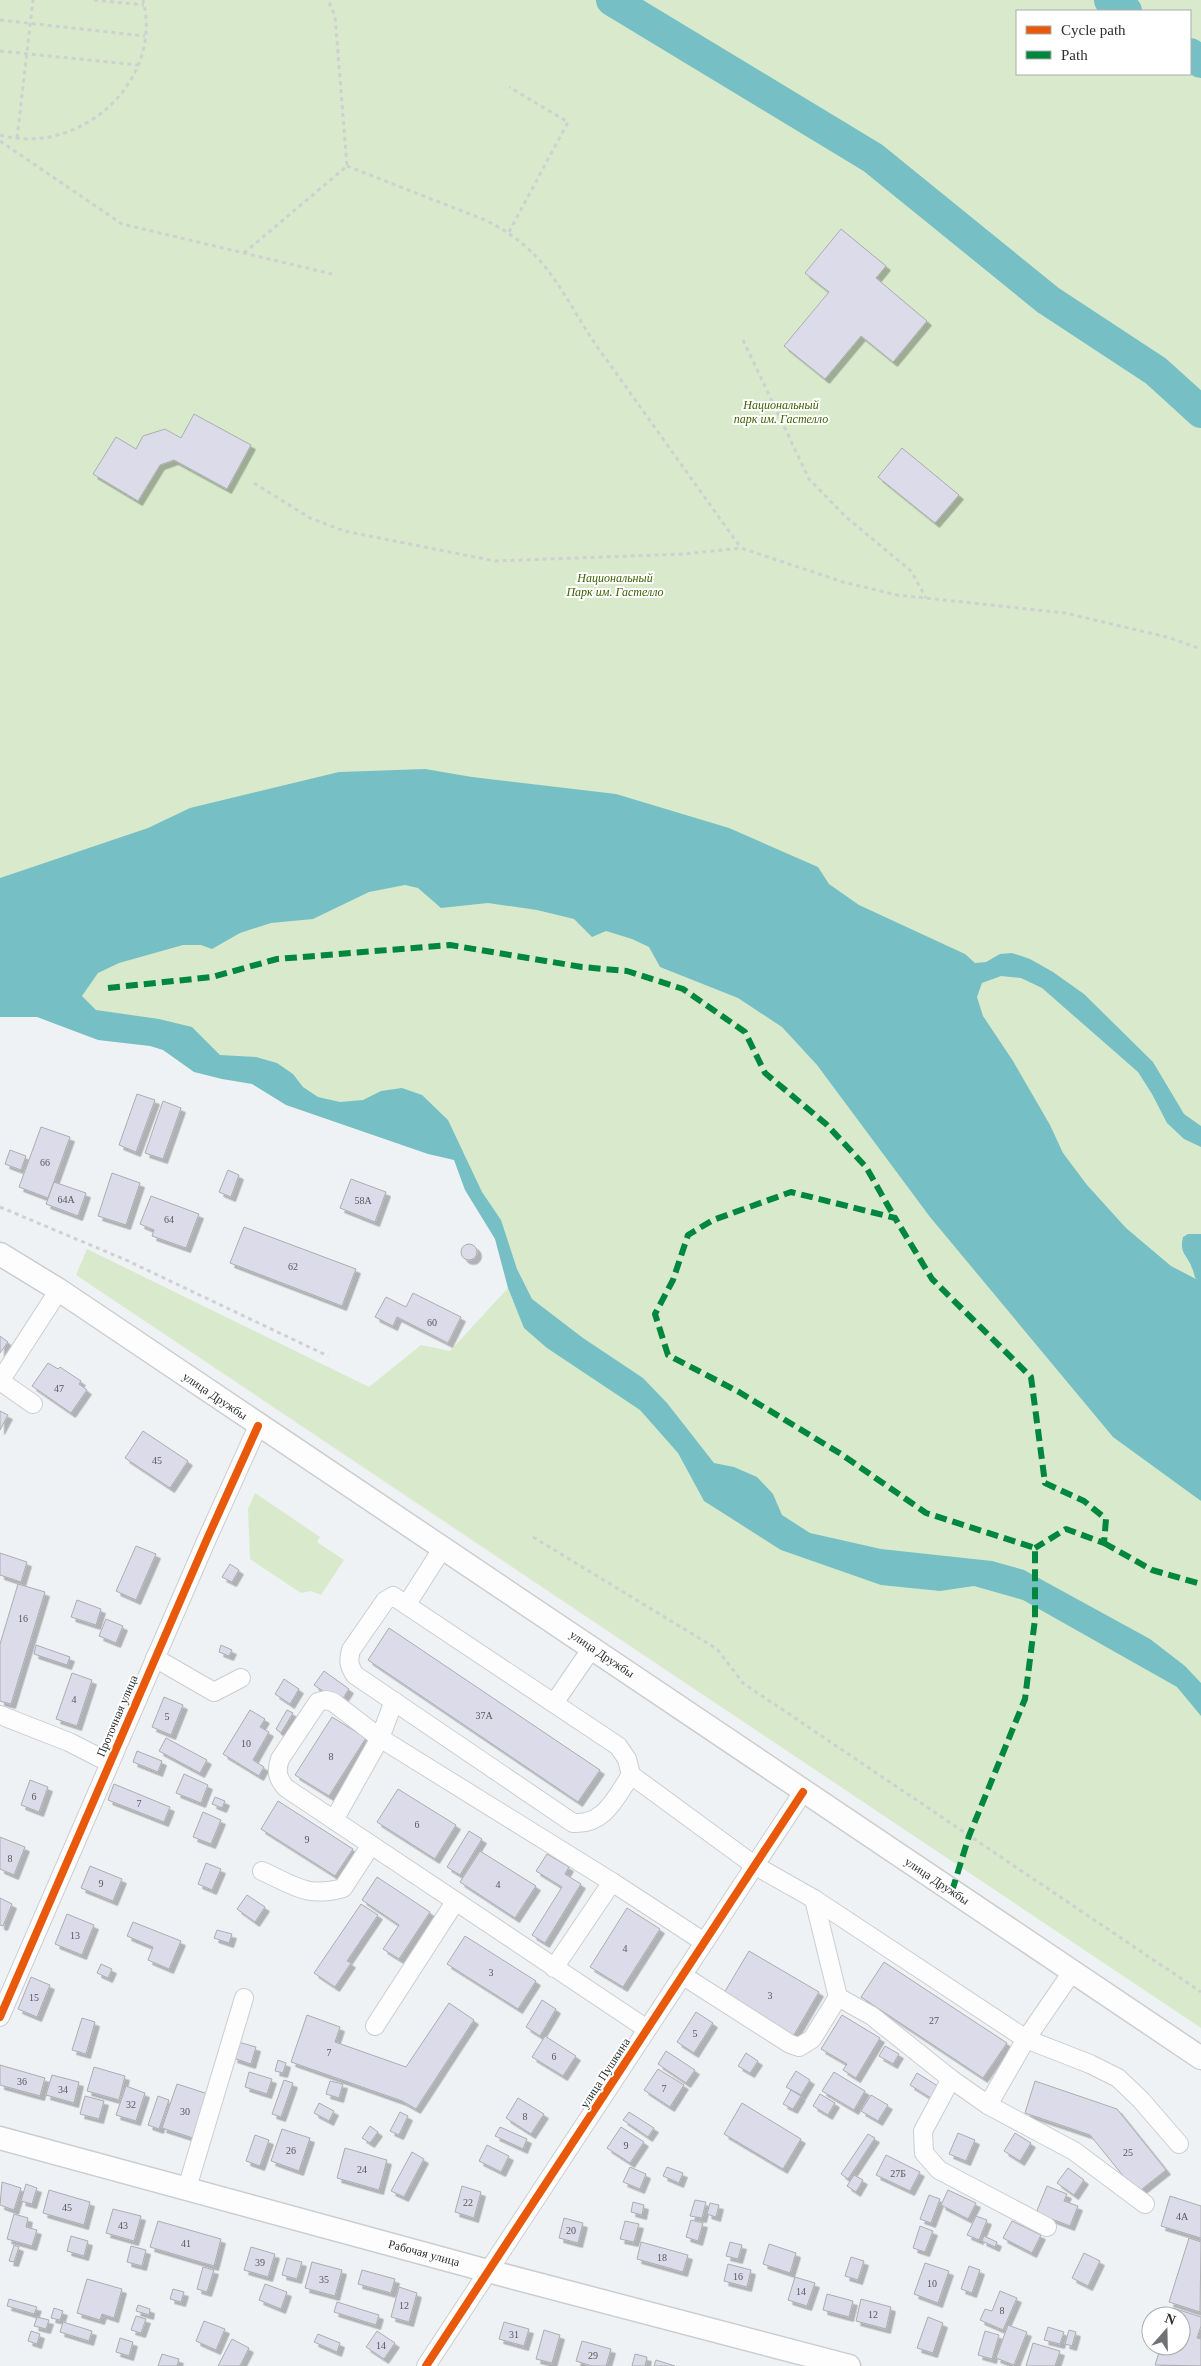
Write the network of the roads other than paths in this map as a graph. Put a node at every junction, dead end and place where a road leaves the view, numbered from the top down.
1 (0, 1254) edge
2 (59, 1290) junction
3 (0, 1381) edge
4 (33, 1404) dead end
5 (258, 1426) junction
6 (442, 1549) junction
7 (407, 1604) junction
8 (592, 1648) junction
9 (155, 1658) junction
10 (241, 1678) dead end
11 (394, 1701) junction
12 (554, 1702) junction
13 (0, 1715) edge
14 (380, 1738) junction
15 (110, 1763) junction
16 (632, 1775) junction
17 (803, 1792) junction
18 (334, 1820) junction
19 (371, 1845) junction
20 (754, 1865) junction
21 (262, 1871) dead end
22 (612, 1882) junction
23 (814, 1899) junction
24 (455, 1902) junction
25 (704, 1942) junction
26 (554, 1968) junction
27 (1072, 1972) junction
28 (682, 1975) junction
29 (244, 1998) dead end
30 (838, 1998) junction
31 (0, 2017) edge
32 (375, 2026) dead end
33 (647, 2029) junction
34 (1026, 2039) junction
35 (1201, 2058) edge
36 (951, 2080) junction
37 (988, 2105) junction
38 (0, 2138) edge
39 (1179, 2144) dead end
40 (187, 2188) junction
41 (1145, 2204) dead end
42 (1046, 2227) dead end
43 (488, 2271) junction
44 (426, 2366) edge
45 (849, 2366) edge

1 - 2 main road, улица Дружбы
2 - 3 street
2 - 5 main road, улица Дружбы
3 - 4 street
5 - 6 main road, улица Дружбы
5 - 9 street, Проточная улица
6 - 7 street
6 - 8 main road, улица Дружбы
7 - 11 street
7 - 12 street
8 - 12 street
8 - 17 main road, улица Дружбы
9 - 10 street
9 - 15 street, Проточная улица
11 - 14 street
11 - 16 street
12 - 16 street
13 - 15 street
14 - 18 street
14 - 18 street
14 - 22 street
15 - 31 street, Проточная улица
16 - 20 street
17 - 20 street, улица Пушкина
17 - 27 main road, улица Дружбы
18 - 19 street
19 - 21 street
19 - 24 street
20 - 23 street
20 - 25 street, улица Пушкина
22 - 25 street
22 - 26 street
23 - 30 street
23 - 34 street
24 - 26 street
24 - 32 street
25 - 28 street, улица Пушкина
26 - 33 street
27 - 34 street
27 - 35 main road, улица Дружбы
28 - 30 street
28 - 33 street, улица Пушкина
29 - 40 street
30 - 36 street
33 - 43 street, улица Пушкина
34 - 37 street
34 - 39 street
36 - 37 street
36 - 42 street
37 - 41 street
38 - 40 main road, Рабочая улица
40 - 43 main road, Рабочая улица
43 - 44 street, улица Пушкина
43 - 45 main road, Рабочая улица

